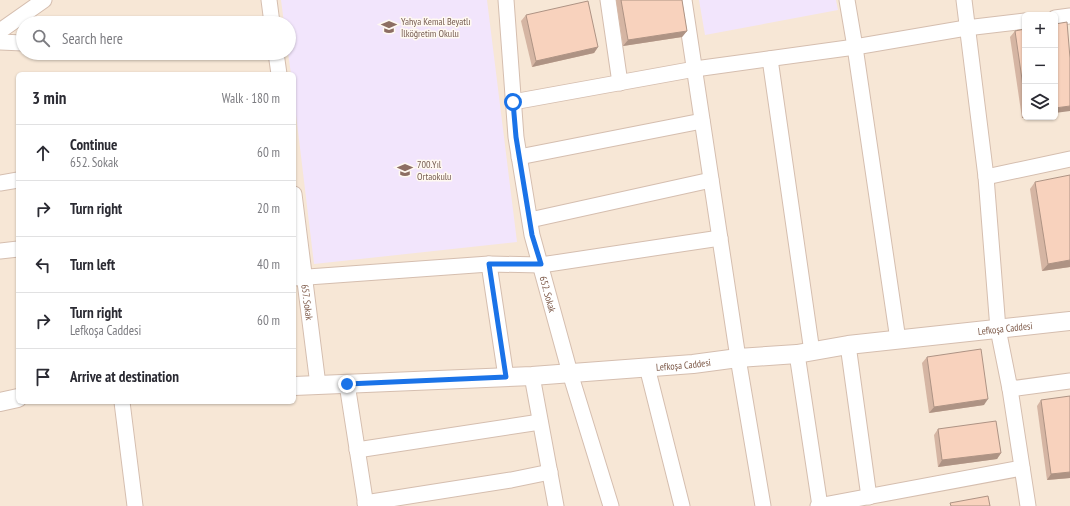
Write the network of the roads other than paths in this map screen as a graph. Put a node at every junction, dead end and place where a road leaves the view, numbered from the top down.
1 (44, 0) edge
2 (269, 0) edge
3 (506, 0) edge
4 (608, 0) edge
5 (684, 0) edge
6 (847, 0) edge
7 (964, 0) edge
8 (21, 16) edge
9 (271, 16) edge
10 (1070, 16) edge
11 (1058, 18) edge
12 (16, 20) edge
13 (1022, 21) edge
14 (966, 28) junction
15 (0, 31) edge
16 (0, 42) edge
17 (16, 43) edge
18 (856, 47) junction
19 (770, 59) junction
20 (277, 60) edge
21 (695, 69) junction
22 (279, 72) edge
23 (620, 83) junction
24 (513, 102) junction
25 (702, 121) junction
26 (519, 157) junction
27 (1070, 159) edge
28 (986, 177) junction
29 (16, 180) edge
30 (711, 180) junction
31 (0, 183) edge
32 (530, 220) junction
33 (296, 227) edge
34 (720, 238) junction
35 (16, 249) edge
36 (0, 251) edge
37 (489, 264) junction
38 (541, 264) junction
39 (299, 277) edge
40 (1070, 321) edge
41 (998, 329) junction
42 (898, 340) junction
43 (848, 345) junction
44 (805, 353) junction
45 (738, 358) junction
46 (647, 367) junction
47 (570, 373) junction
48 (532, 376) junction
49 (506, 377) junction
50 (1070, 382) edge
51 (347, 384) junction
52 (318, 385) junction
53 (296, 386) edge
54 (1010, 389) junction
55 (16, 398) edge
56 (0, 402) edge
57 (122, 404) edge
58 (540, 422) junction
59 (357, 450) junction
60 (1022, 468) junction
61 (550, 472) junction
62 (869, 497) junction
63 (846, 503) edge
64 (366, 505) edge
65 (135, 506) edge
66 (556, 506) edge
67 (612, 506) edge
68 (682, 506) edge
69 (763, 506) edge
70 (819, 506) edge
71 (1028, 506) edge

1 - 8 street
2 - 9 street
3 - 24 street, 652. Sokak
4 - 23 street
5 - 21 street
6 - 18 street
7 - 14 street
10 - 11 street
12 - 15 street
13 - 14 street
14 - 18 street
14 - 28 street
16 - 17 street
18 - 19 street
18 - 42 street
19 - 21 street
19 - 44 street
20 - 22 street
21 - 23 street
21 - 25 street
23 - 24 street
24 - 26 street, 652. Sokak
25 - 26 street
25 - 30 street
26 - 32 street, 652. Sokak
27 - 28 street
28 - 41 street
29 - 31 street
30 - 32 street
30 - 34 street
32 - 38 street, 652. Sokak
33 - 39 street, 657. Sokak
34 - 38 street
34 - 45 street
35 - 36 street
37 - 38 street
37 - 39 street
37 - 49 street
38 - 47 street, 652. Sokak
39 - 52 street, 657. Sokak
40 - 41 street, Lefkoşa Caddesi
41 - 42 street, Lefkoşa Caddesi
41 - 54 street
42 - 43 street, Lefkoşa Caddesi
43 - 44 street, Lefkoşa Caddesi
43 - 62 street
44 - 45 street, Lefkoşa Caddesi
44 - 70 street
45 - 46 street, Lefkoşa Caddesi
45 - 69 street
46 - 47 street, Lefkoşa Caddesi
46 - 68 street
47 - 48 street, Lefkoşa Caddesi
47 - 67 street, 652. Sokak
48 - 49 street, Lefkoşa Caddesi
48 - 58 street
49 - 51 street, Lefkoşa Caddesi
50 - 54 street
51 - 52 street, Lefkoşa Caddesi
51 - 59 street
52 - 53 street, Lefkoşa Caddesi
54 - 60 street
55 - 56 street
57 - 65 street
58 - 59 street
58 - 61 street
59 - 64 street
60 - 62 street
60 - 71 street
61 - 64 street
61 - 66 street
62 - 63 street
63 - 70 street

